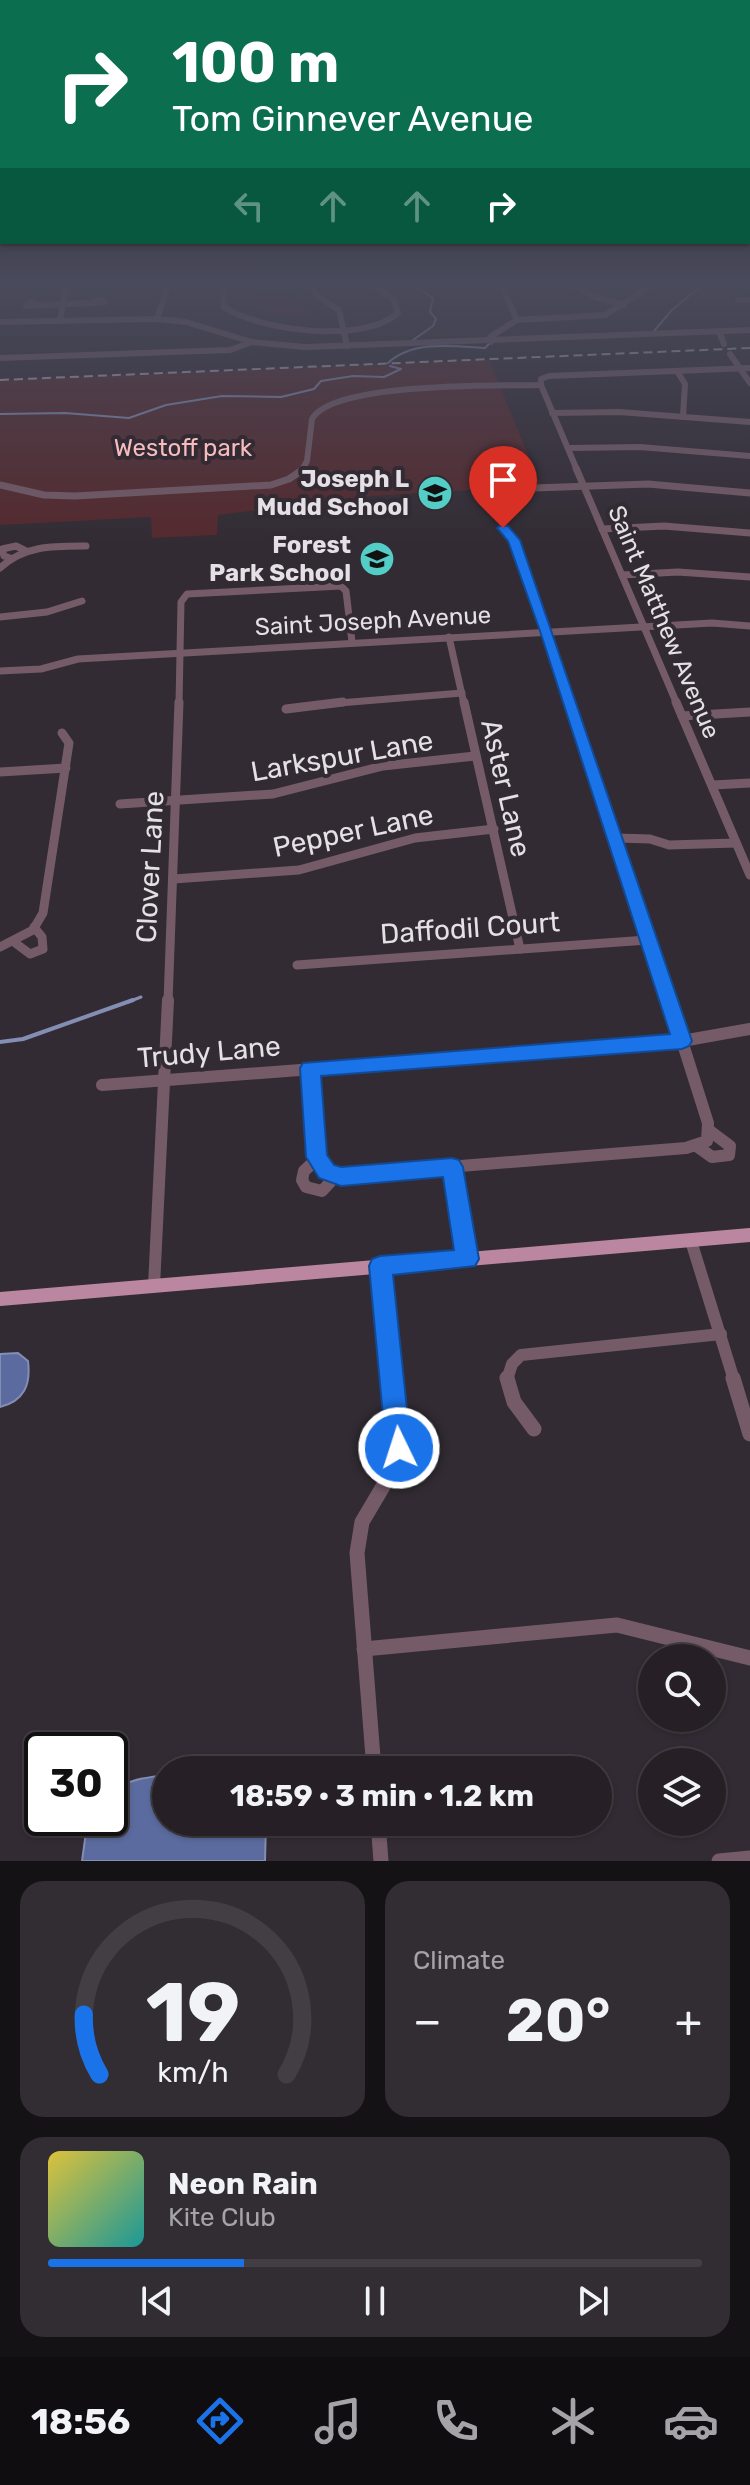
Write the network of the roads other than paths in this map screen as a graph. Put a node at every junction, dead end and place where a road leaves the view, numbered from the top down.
1 (677, 371) edge
2 (655, 372) edge
3 (541, 385) junction
4 (552, 413) junction
5 (683, 417) junction
6 (750, 422) edge
7 (568, 448) junction
8 (750, 456) edge
9 (0, 485) edge
10 (584, 487) junction
11 (534, 488) dead end
12 (750, 493) edge
13 (503, 528) dead end
14 (602, 529) junction
15 (750, 533) edge
16 (86, 546) dead end
17 (0, 568) edge
18 (622, 575) junction
19 (750, 577) edge
20 (82, 601) dead end
21 (0, 617) edge
22 (643, 626) junction
23 (750, 626) edge
24 (547, 631) junction
25 (449, 637) junction
26 (352, 642) junction
27 (180, 652) junction
28 (0, 671) edge
29 (462, 693) junction
30 (286, 709) dead end
31 (750, 712) edge
32 (682, 716) junction
33 (62, 733) dead end
34 (475, 756) junction
35 (66, 768) junction
36 (0, 772) edge
37 (750, 783) edge
38 (713, 785) junction
39 (178, 800) junction
40 (120, 804) dead end
41 (494, 829) junction
42 (617, 838) junction
43 (736, 843) junction
44 (750, 875) edge
45 (174, 879) junction
46 (34, 927) junction
47 (647, 940) junction
48 (14, 942) junction
49 (0, 947) edge
50 (520, 949) junction
51 (297, 965) dead end
52 (750, 1029) edge
53 (682, 1041) junction
54 (310, 1068) junction
55 (164, 1080) junction
56 (102, 1085) dead end
57 (317, 1159) junction
58 (452, 1167) junction
59 (331, 1174) junction
60 (750, 1235) edge
61 (691, 1241) junction
62 (467, 1259) junction
63 (380, 1266) junction
64 (154, 1286) junction
65 (0, 1299) edge
66 (721, 1334) junction
67 (534, 1429) dead end
68 (750, 1434) edge
69 (364, 1649) junction
70 (750, 1658) edge
71 (373, 1756) edge
72 (379, 1836) edge
73 (750, 1858) edge
74 (381, 1861) edge
75 (719, 1861) edge

1 - 5 street
2 - 3 street
3 - 4 street, Saint Matthew Avenue
3 - 9 street
4 - 5 street
4 - 7 street, Saint Matthew Avenue
5 - 6 street
7 - 8 street
7 - 10 street, Saint Matthew Avenue
10 - 11 street
10 - 12 street
10 - 14 street, Saint Matthew Avenue
13 - 24 street
14 - 15 street
14 - 18 street, Saint Matthew Avenue
16 - 17 street
18 - 19 street
18 - 22 street, Saint Matthew Avenue
20 - 21 street
22 - 23 street, Saint Joseph Avenue
22 - 24 street, Saint Joseph Avenue
22 - 32 street, Saint Matthew Avenue
24 - 25 street, Saint Joseph Avenue
24 - 42 street
25 - 26 street, Saint Joseph Avenue
25 - 29 street, Aster Lane
26 - 27 street, Saint Joseph Avenue
26 - 27 street, Clover Lane
27 - 28 street, Saint Joseph Avenue
27 - 39 street, Clover Lane
29 - 30 street
29 - 34 street, Aster Lane
31 - 32 street
32 - 38 street, Saint Matthew Avenue
33 - 35 street
34 - 39 street, Larkspur Lane
34 - 41 street, Aster Lane
35 - 36 street
35 - 46 street
37 - 38 street
38 - 43 street, Saint Matthew Avenue
39 - 40 street, Larkspur Lane
39 - 45 street, Clover Lane
41 - 45 street, Pepper Lane
41 - 50 street, Aster Lane
42 - 43 street
42 - 47 street
43 - 44 street, Saint Matthew Avenue
45 - 55 street, Clover Lane
46 - 48 street
46 - 48 street
47 - 50 street, Daffodil Court
47 - 53 street
48 - 49 street
50 - 51 street, Daffodil Court
52 - 53 street, Trudy Lane
53 - 54 street, Trudy Lane
53 - 58 street
54 - 55 street, Trudy Lane
54 - 57 street
55 - 56 street, Trudy Lane
55 - 64 street, Clover Lane
57 - 59 street
57 - 59 street
58 - 59 street
58 - 62 street
60 - 61 main road
61 - 62 main road
61 - 66 street
62 - 63 main road
63 - 64 main road
63 - 69 street
64 - 65 main road
66 - 67 street
66 - 68 street
69 - 70 street
69 - 71 street
72 - 74 street
73 - 75 street

